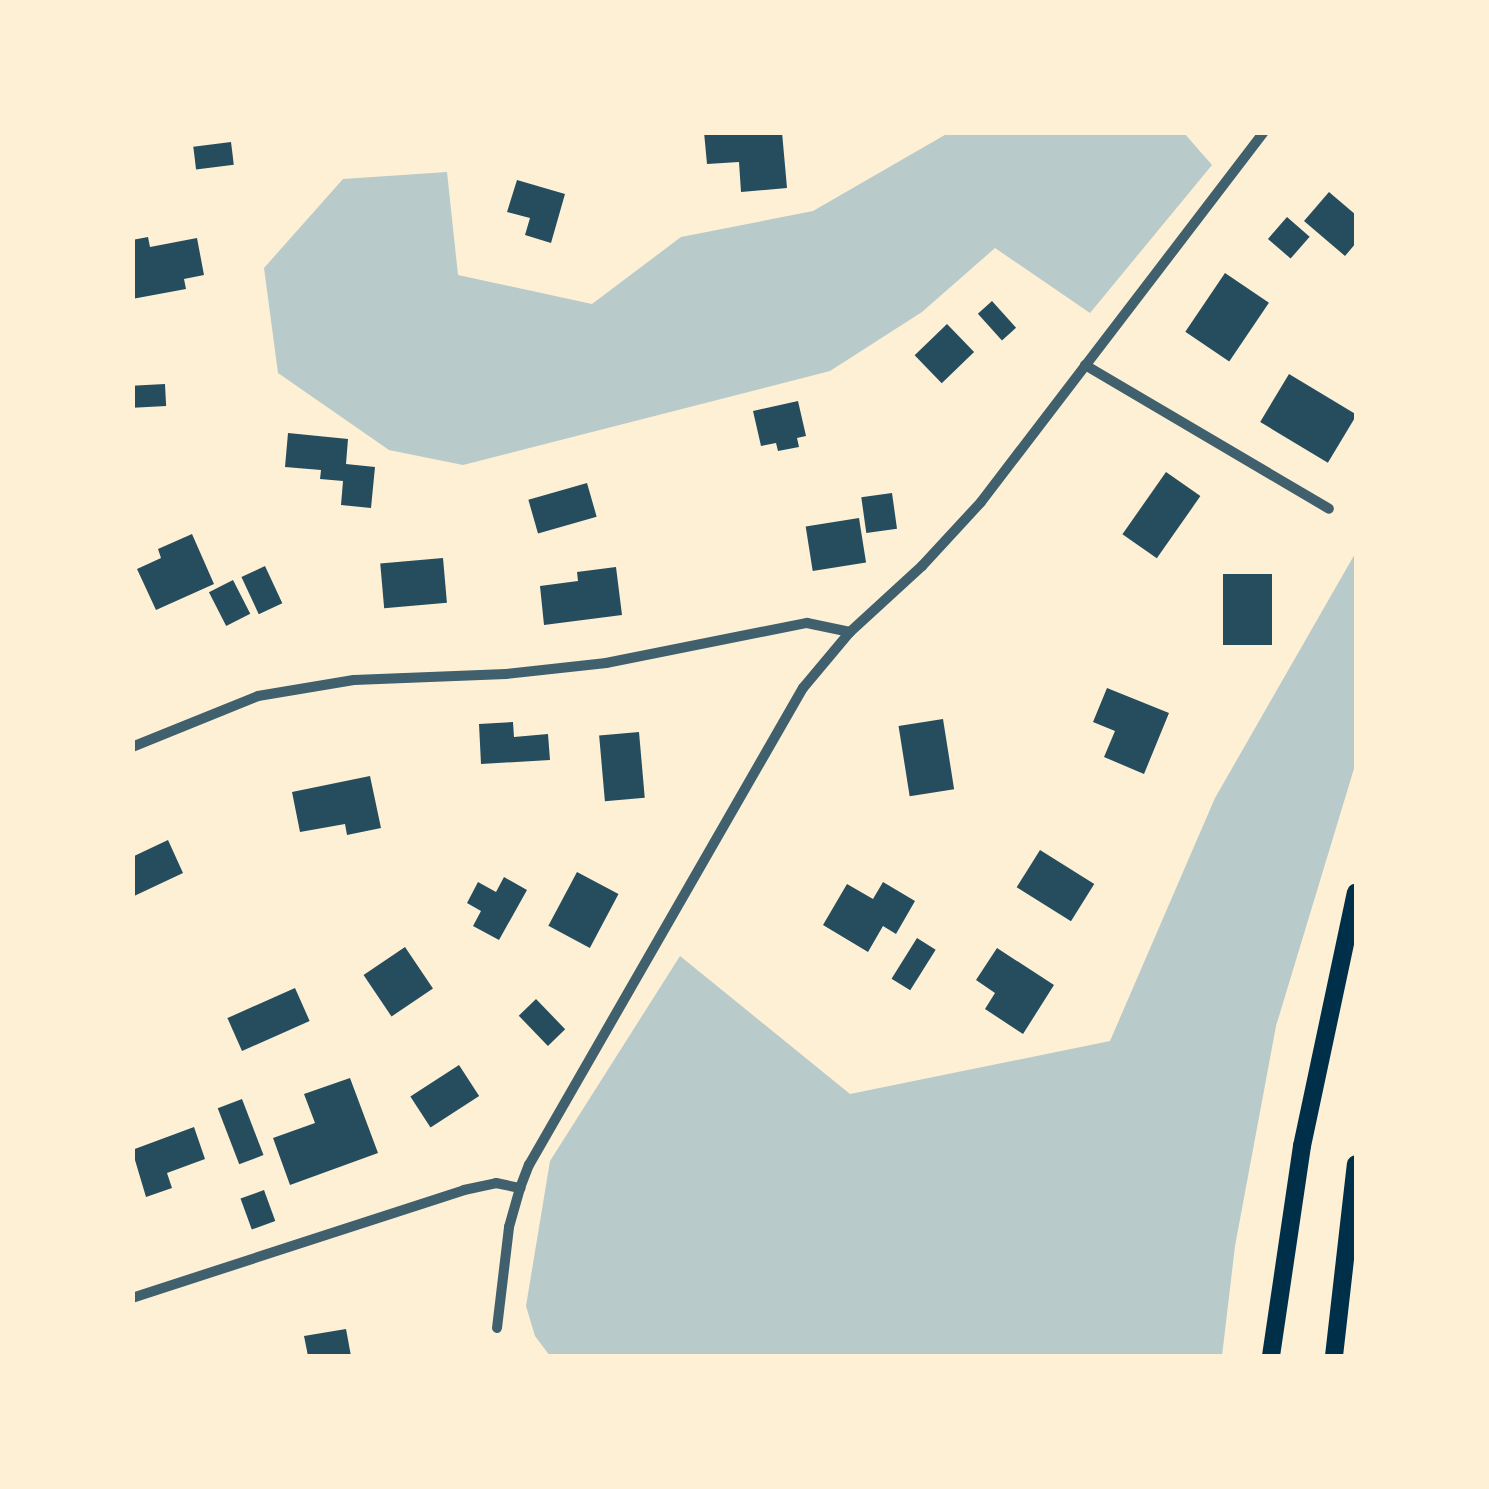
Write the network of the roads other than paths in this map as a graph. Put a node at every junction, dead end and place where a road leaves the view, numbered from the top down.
1 (1264, 132) edge
2 (1085, 364) junction
3 (1329, 509) dead end
4 (850, 632) junction
5 (132, 746) edge
6 (1356, 893) edge
7 (1356, 1164) edge
8 (520, 1188) junction
9 (132, 1298) edge
10 (496, 1328) dead end
11 (1271, 1356) edge
12 (1334, 1356) edge

1 - 2 street
2 - 3 street
2 - 4 street
4 - 5 street
4 - 8 street
6 - 11 main road
7 - 12 main road
8 - 9 street
8 - 10 street

